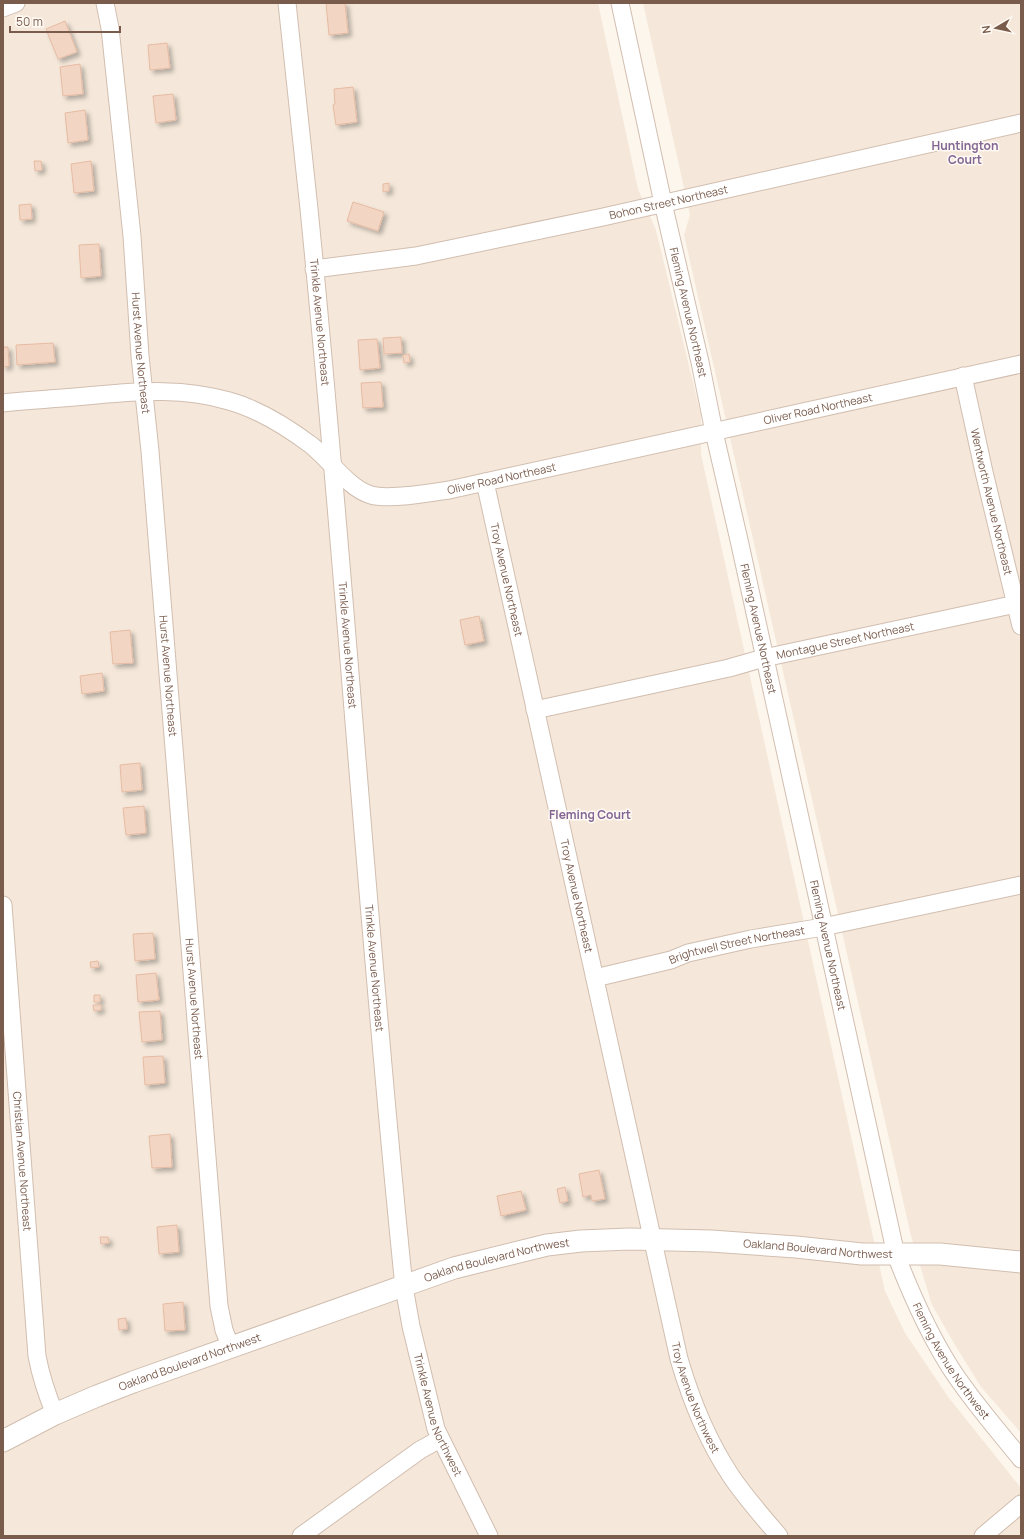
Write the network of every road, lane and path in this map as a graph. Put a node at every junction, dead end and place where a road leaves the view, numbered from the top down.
1 (16, 3) edge
2 (105, 3) edge
3 (287, 3) edge
4 (620, 3) edge
5 (3, 8) edge
6 (1021, 123) edge
7 (663, 203) junction
8 (314, 269) junction
9 (1021, 364) edge
10 (963, 376) junction
11 (144, 391) junction
12 (3, 403) edge
13 (714, 432) junction
14 (332, 464) junction
15 (485, 482) junction
16 (1016, 604) junction
17 (1021, 626) edge
18 (764, 658) junction
19 (535, 710) junction
20 (1021, 885) edge
21 (3, 905) edge
22 (824, 927) junction
23 (594, 978) junction
24 (653, 1240) junction
25 (896, 1255) junction
26 (1021, 1262) edge
27 (404, 1287) junction
28 (231, 1348) junction
29 (55, 1414) junction
30 (440, 1439) junction
31 (3, 1441) edge
32 (1021, 1459) edge
33 (1021, 1504) edge
34 (301, 1536) edge
35 (489, 1536) edge
36 (779, 1536) edge
37 (983, 1536) edge

1 - 5 street
2 - 11 street, Hurst Avenue Northeast
3 - 8 street, Trinkle Avenue Northeast
4 - 7 street, Fleming Avenue Northeast
6 - 7 street, Bohon Street Northeast
7 - 8 street, Bohon Street Northeast
7 - 13 street, Fleming Avenue Northeast
8 - 14 street, Trinkle Avenue Northeast
9 - 10 street, Oliver Road Northeast
10 - 13 street, Oliver Road Northeast
10 - 16 street, Wentworth Avenue Northeast
11 - 12 street, Oliver Road Northeast
11 - 14 street, Oliver Road Northeast
11 - 28 street, Hurst Avenue Northeast
13 - 15 street, Oliver Road Northeast
13 - 18 street, Fleming Avenue Northeast
14 - 15 street, Oliver Road Northeast
14 - 27 street, Trinkle Avenue Northeast
15 - 19 street, Troy Avenue Northeast
16 - 17 street, Wentworth Avenue Northeast
16 - 18 street, Montague Street Northeast
18 - 19 street, Montague Street Northeast
18 - 22 street, Fleming Avenue Northeast
19 - 23 street, Troy Avenue Northeast
20 - 22 street, Brightwell Street Northeast
21 - 29 street, Christian Avenue Northeast
22 - 23 street, Brightwell Street Northeast
22 - 25 street, Fleming Avenue Northeast
23 - 24 street, Troy Avenue Northeast
24 - 25 street, Oakland Boulevard Northwest
24 - 27 street, Oakland Boulevard Northwest
24 - 36 street, Troy Avenue Northwest
25 - 26 street, Oakland Boulevard Northwest
25 - 32 street, Fleming Avenue Northwest
27 - 28 street, Oakland Boulevard Northwest
27 - 30 street, Trinkle Avenue Northwest
28 - 29 street, Oakland Boulevard Northwest
29 - 31 street, Oakland Boulevard Northwest
30 - 34 street
30 - 35 street, Trinkle Avenue Northwest
33 - 37 street

